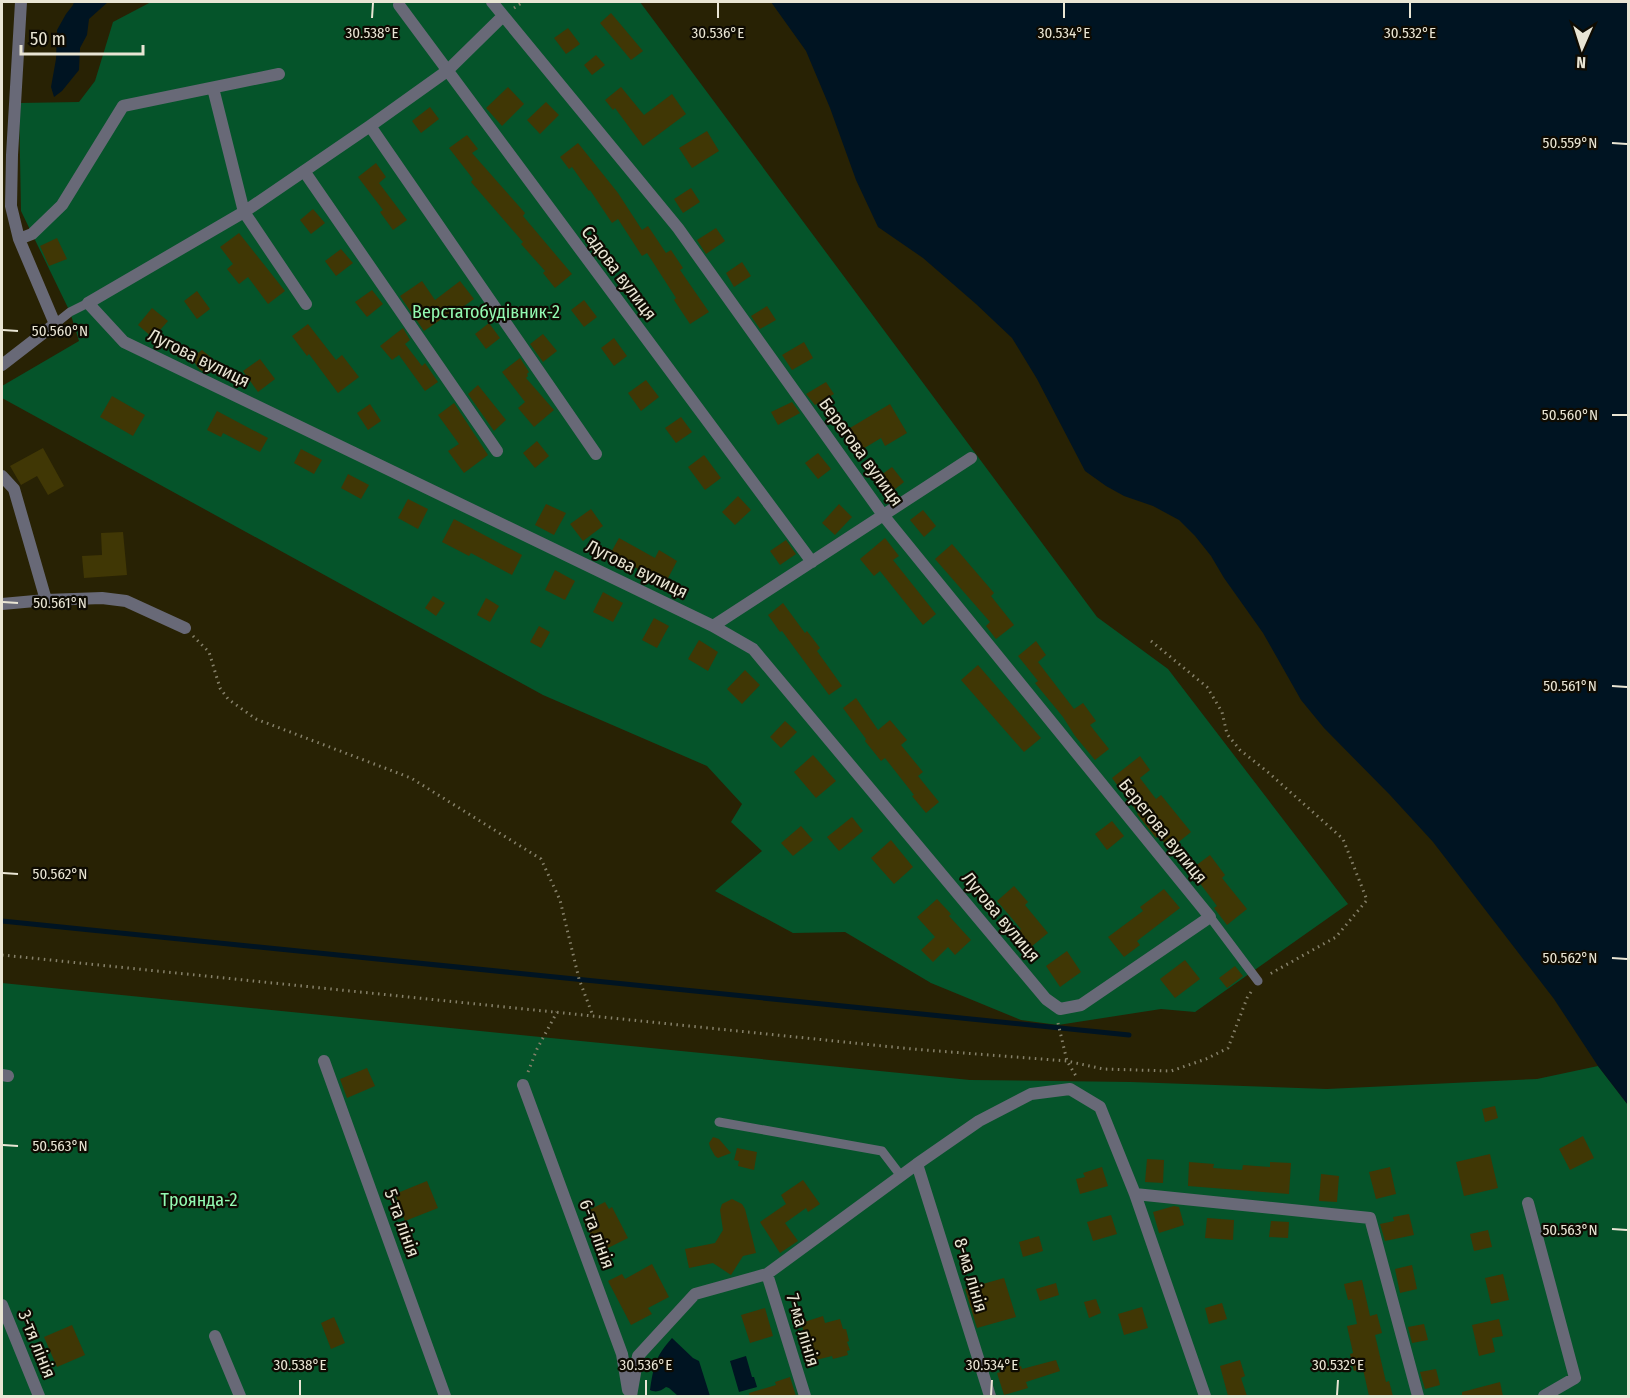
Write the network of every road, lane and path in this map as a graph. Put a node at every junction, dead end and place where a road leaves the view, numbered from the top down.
1 (21, 2) edge
2 (492, 2) edge
3 (399, 5) dead end
4 (503, 16) junction
5 (447, 71) junction
6 (279, 74) dead end
7 (213, 88) junction
8 (370, 126) junction
9 (304, 171) junction
10 (244, 212) junction
11 (20, 239) junction
12 (88, 303) junction
13 (306, 304) dead end
14 (55, 324) junction
15 (2, 365) edge
16 (497, 451) dead end
17 (596, 454) dead end
18 (971, 458) dead end
19 (2, 476) edge
20 (883, 515) junction
21 (812, 562) junction
22 (46, 600) junction
23 (2, 604) edge
24 (713, 626) junction
25 (185, 628) joint
26 (1151, 641) dead end
27 (1210, 917) junction
28 (2, 955) edge
29 (1258, 981) junction
30 (1060, 1010) junction
31 (557, 1012) junction
32 (593, 1016) junction
33 (324, 1061) dead end
34 (1067, 1061) junction
35 (523, 1085) joint
36 (719, 1122) dead end
37 (917, 1164) junction
38 (901, 1176) junction
39 (1135, 1194) junction
40 (1528, 1203) dead end
41 (767, 1274) junction
42 (2, 1305) edge
43 (215, 1336) dead end
44 (39, 1396) edge
45 (240, 1396) edge
46 (446, 1396) edge
47 (630, 1396) edge
48 (805, 1396) edge
49 (990, 1396) edge
50 (1205, 1396) edge
51 (1418, 1396) edge
52 (1544, 1396) edge

1 - 11 street
2 - 4 street, Берегова вулиця
3 - 5 street, Садова вулиця
4 - 5 street
4 - 20 street, Берегова вулиця
5 - 8 street
5 - 21 street, Садова вулиця
6 - 7 street
7 - 10 street
7 - 11 street
8 - 9 street
8 - 17 street
9 - 10 street
9 - 16 street
10 - 12 street
10 - 13 street
11 - 14 street
12 - 14 lane
12 - 24 street, Лугова вулиця
14 - 15 street
18 - 20 street
19 - 22 street
20 - 21 street
20 - 27 street, Берегова вулиця
21 - 24 street
22 - 23 street
22 - 25 street
24 - 30 street, Лугова вулиця
25 - 32 path
26 - 29 path
27 - 29 lane
27 - 30 street
28 - 31 path
29 - 34 path
30 - 34 path
31 - 32 path
31 - 35 path
32 - 34 path
33 - 46 street, 5-та лінія
35 - 47 street, 6-та лінія
36 - 38 lane
37 - 38 street
37 - 39 street
37 - 49 street, 8-ма лінія
38 - 41 street
39 - 50 street
39 - 51 street
40 - 52 street
41 - 47 street
41 - 48 street, 7-ма лінія
42 - 44 street, 3-тя лінія
43 - 45 street

